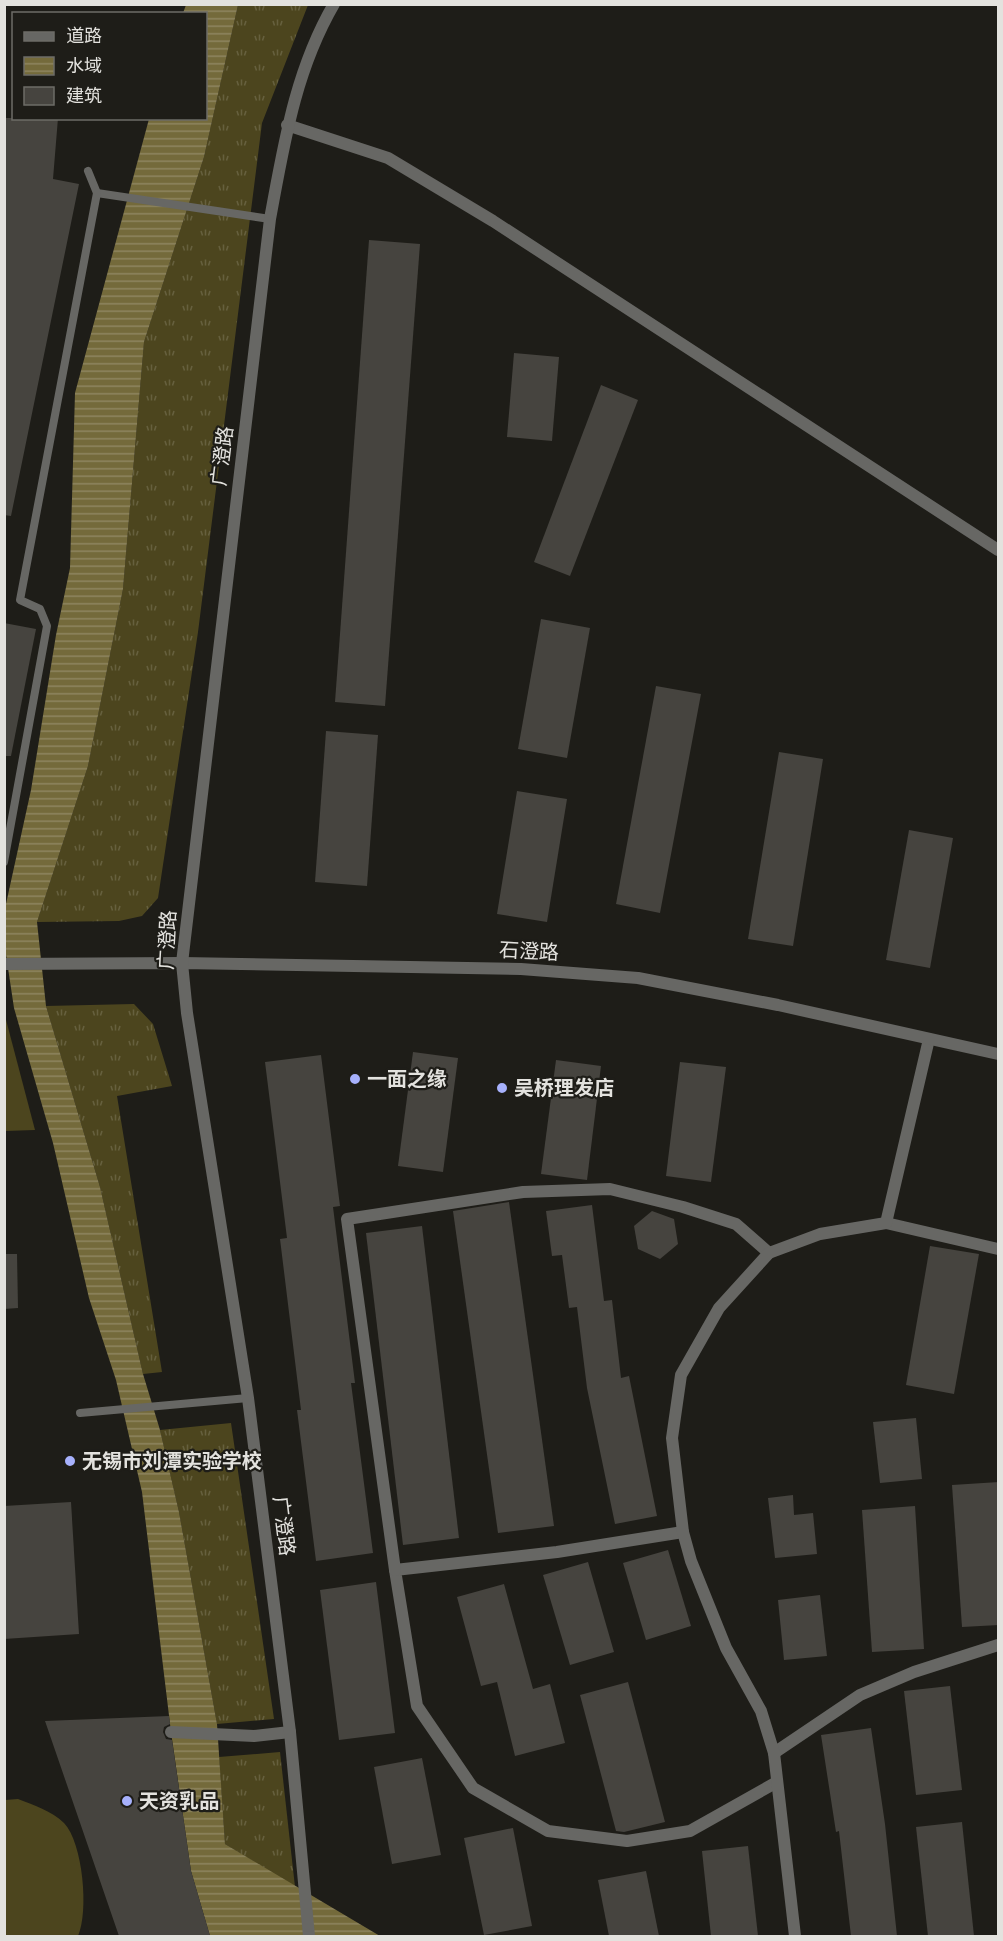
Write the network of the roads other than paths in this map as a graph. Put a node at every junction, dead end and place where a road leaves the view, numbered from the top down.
1 (334, 4) edge
2 (287, 125) junction
3 (88, 171) dead end
4 (97, 193) junction
5 (270, 219) junction
6 (999, 550) edge
7 (4, 862) edge
8 (182, 963) junction
9 (4, 964) edge
10 (929, 1039) junction
11 (999, 1054) edge
12 (886, 1223) junction
13 (999, 1249) edge
14 (769, 1253) junction
15 (248, 1398) junction
16 (80, 1413) dead end
17 (683, 1532) junction
18 (395, 1570) junction
19 (999, 1645) edge
20 (171, 1732) dead end
21 (290, 1732) junction
22 (774, 1753) junction
23 (777, 1782) junction
24 (309, 1936) edge
25 (795, 1936) edge

1 - 2 street, 广澄路
2 - 5 street, 广澄路
2 - 6 street
3 - 4 lane
4 - 5 lane
4 - 7 lane
5 - 8 street, 广澄路
8 - 9 street, 石澄路
8 - 10 street, 石澄路
8 - 15 street, 广澄路
10 - 11 street, 石澄路
10 - 12 street
12 - 13 street
12 - 14 street
14 - 17 street
14 - 18 street
15 - 16 lane
15 - 21 street, 广澄路
17 - 18 street
17 - 22 street
18 - 23 street
19 - 22 street
20 - 21 street
21 - 24 street, 广澄路
22 - 23 street
23 - 25 street

